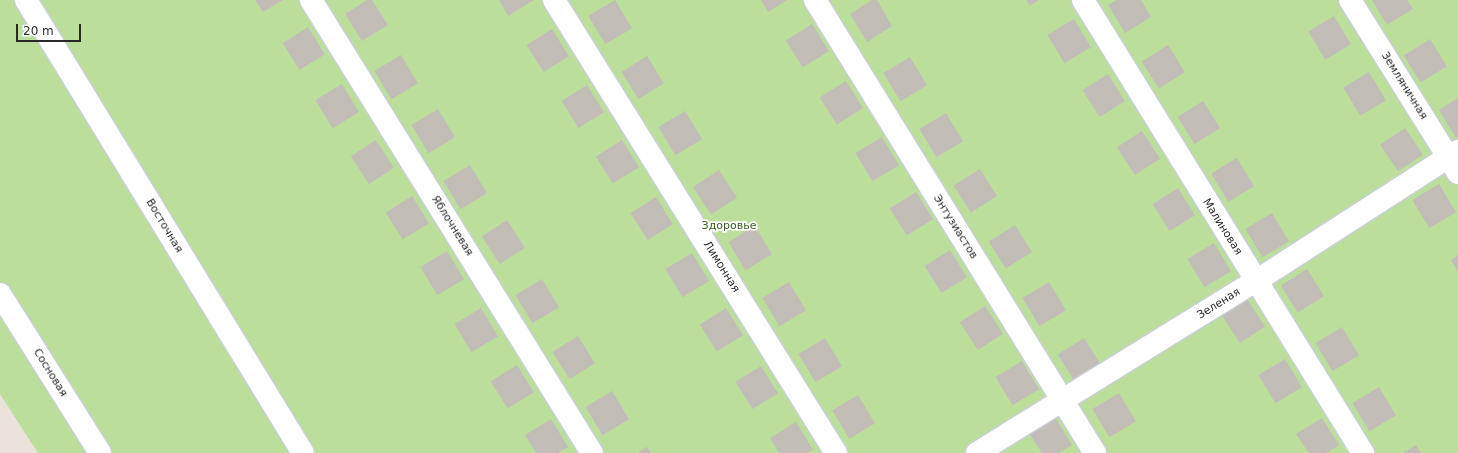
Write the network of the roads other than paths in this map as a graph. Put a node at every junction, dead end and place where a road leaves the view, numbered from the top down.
1 (26, 0) edge
2 (311, 0) edge
3 (554, 0) edge
4 (815, 0) edge
5 (1083, 0) edge
6 (1350, 0) edge
7 (1455, 160) edge
8 (1256, 281) junction
9 (0, 294) edge
10 (1063, 402) junction
11 (100, 453) edge
12 (303, 453) edge
13 (592, 453) edge
14 (836, 453) edge
15 (977, 453) edge
16 (1095, 453) edge
17 (1362, 453) edge

1 - 12 street, Восточная
2 - 13 street, Яблочневая
3 - 14 street, Лимонная
4 - 10 street, Энтузиастов
5 - 8 street, Малиновая
6 - 7 street, Земляничная
7 - 8 street, Зеленая
8 - 10 street, Зеленая
8 - 17 street, Малиновая
9 - 11 street, Сосновая
10 - 15 street, Зеленая
10 - 16 street, Энтузиастов

